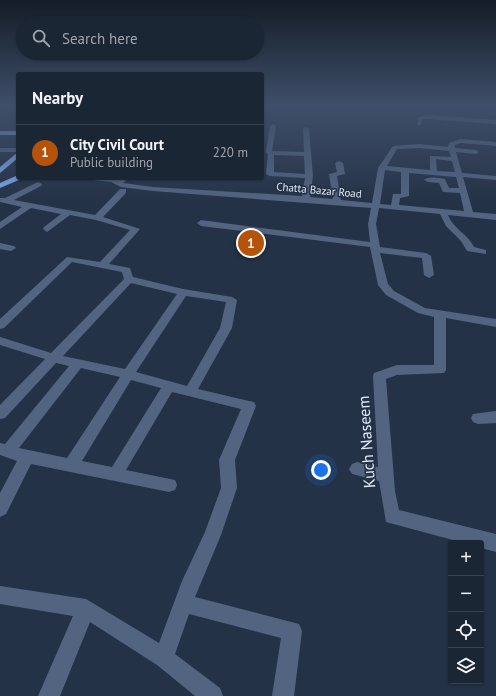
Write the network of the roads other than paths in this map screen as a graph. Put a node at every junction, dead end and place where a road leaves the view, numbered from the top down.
1 (272, 137) edge
2 (306, 137) edge
3 (496, 144) edge
4 (452, 148) junction
5 (0, 150) edge
6 (476, 152) dead end
7 (16, 153) edge
8 (16, 153) edge
9 (271, 153) junction
10 (16, 154) edge
11 (307, 154) junction
12 (0, 157) edge
13 (455, 159) junction
14 (339, 164) dead end
15 (382, 168) junction
16 (405, 170) junction
17 (0, 171) edge
18 (434, 173) junction
19 (460, 175) junction
20 (309, 176) junction
21 (422, 177) junction
22 (496, 178) edge
23 (16, 179) edge
24 (104, 180) edge
25 (140, 181) edge
26 (115, 182) junction
27 (38, 184) dead end
28 (0, 185) edge
29 (163, 188) junction
30 (123, 191) dead end
31 (464, 191) junction
32 (306, 199) junction
33 (3, 201) edge
34 (338, 203) junction
35 (30, 205) junction
36 (377, 207) junction
37 (395, 208) junction
38 (69, 212) junction
39 (443, 212) junction
40 (469, 214) junction
41 (496, 217) edge
42 (96, 218) junction
43 (201, 223) dead end
44 (0, 226) edge
45 (47, 229) dead end
46 (0, 246) edge
47 (374, 247) junction
48 (11, 248) dead end
49 (483, 252) dead end
50 (101, 266) junction
51 (429, 275) dead end
52 (129, 279) junction
53 (183, 292) junction
54 (440, 314) junction
55 (496, 323) edge
56 (0, 325) edge
57 (0, 341) edge
58 (54, 358) junction
59 (79, 362) junction
60 (128, 374) junction
61 (169, 386) junction
62 (190, 392) junction
63 (0, 414) edge
64 (496, 417) edge
65 (478, 418) dead end
66 (3, 451) edge
67 (27, 457) junction
68 (72, 464) junction
69 (357, 469) dead end
70 (115, 475) junction
71 (386, 476) junction
72 (169, 485) dead end
73 (0, 509) edge
74 (496, 543) edge
75 (0, 595) edge
76 (183, 603) junction
77 (86, 608) junction
78 (164, 658) junction
79 (49, 696) edge
80 (212, 696) edge
81 (283, 696) edge

1 - 9 street
2 - 11 street
3 - 4 street
4 - 6 street
4 - 13 street
4 - 15 street
5 - 7 street
8 - 12 street
9 - 11 street
9 - 20 street
10 - 17 highway
11 - 20 street
13 - 18 street
13 - 19 street
14 - 34 street
15 - 16 street
15 - 36 street
16 - 21 street
16 - 37 street
18 - 19 street
18 - 21 street
19 - 22 street
19 - 31 street
20 - 32 street
21 - 31 street
23 - 28 highway
24 - 26 street, Chatta Bazar Road
25 - 26 street, Chatta Bazar Road
25 - 29 street, Chatta Bazar Road
26 - 29 street, Chatta Bazar Road
27 - 33 street
29 - 32 street, Chatta Bazar Road
30 - 42 street
31 - 40 street
32 - 34 street, Chatta Bazar Road
33 - 35 street
34 - 36 street, Chatta Bazar Road
35 - 38 street
35 - 44 street
36 - 37 street, Chatta Bazar Road
36 - 47 street
37 - 39 street, Chatta Bazar Road
38 - 42 street
38 - 45 street
39 - 40 street, Chatta Bazar Road
39 - 49 street
40 - 41 street, Chatta Bazar Road
42 - 50 street
43 - 47 street
46 - 48 street
47 - 51 street
47 - 54 street
50 - 52 street
50 - 56 street
52 - 53 street
52 - 58 street
53 - 60 street
53 - 62 street
54 - 55 street
54 - 71 street, Kuch Naseem
57 - 58 street
58 - 59 street
58 - 63 street
59 - 60 street
59 - 66 street
60 - 61 street
60 - 68 street
61 - 62 street
61 - 70 street
62 - 76 street
64 - 65 street
66 - 67 street
67 - 68 street
67 - 73 street
68 - 70 street
69 - 71 street
70 - 72 street
71 - 74 street, Kuch Naseem
75 - 77 street
76 - 78 street
76 - 81 street
77 - 78 street
77 - 79 street
78 - 80 street

